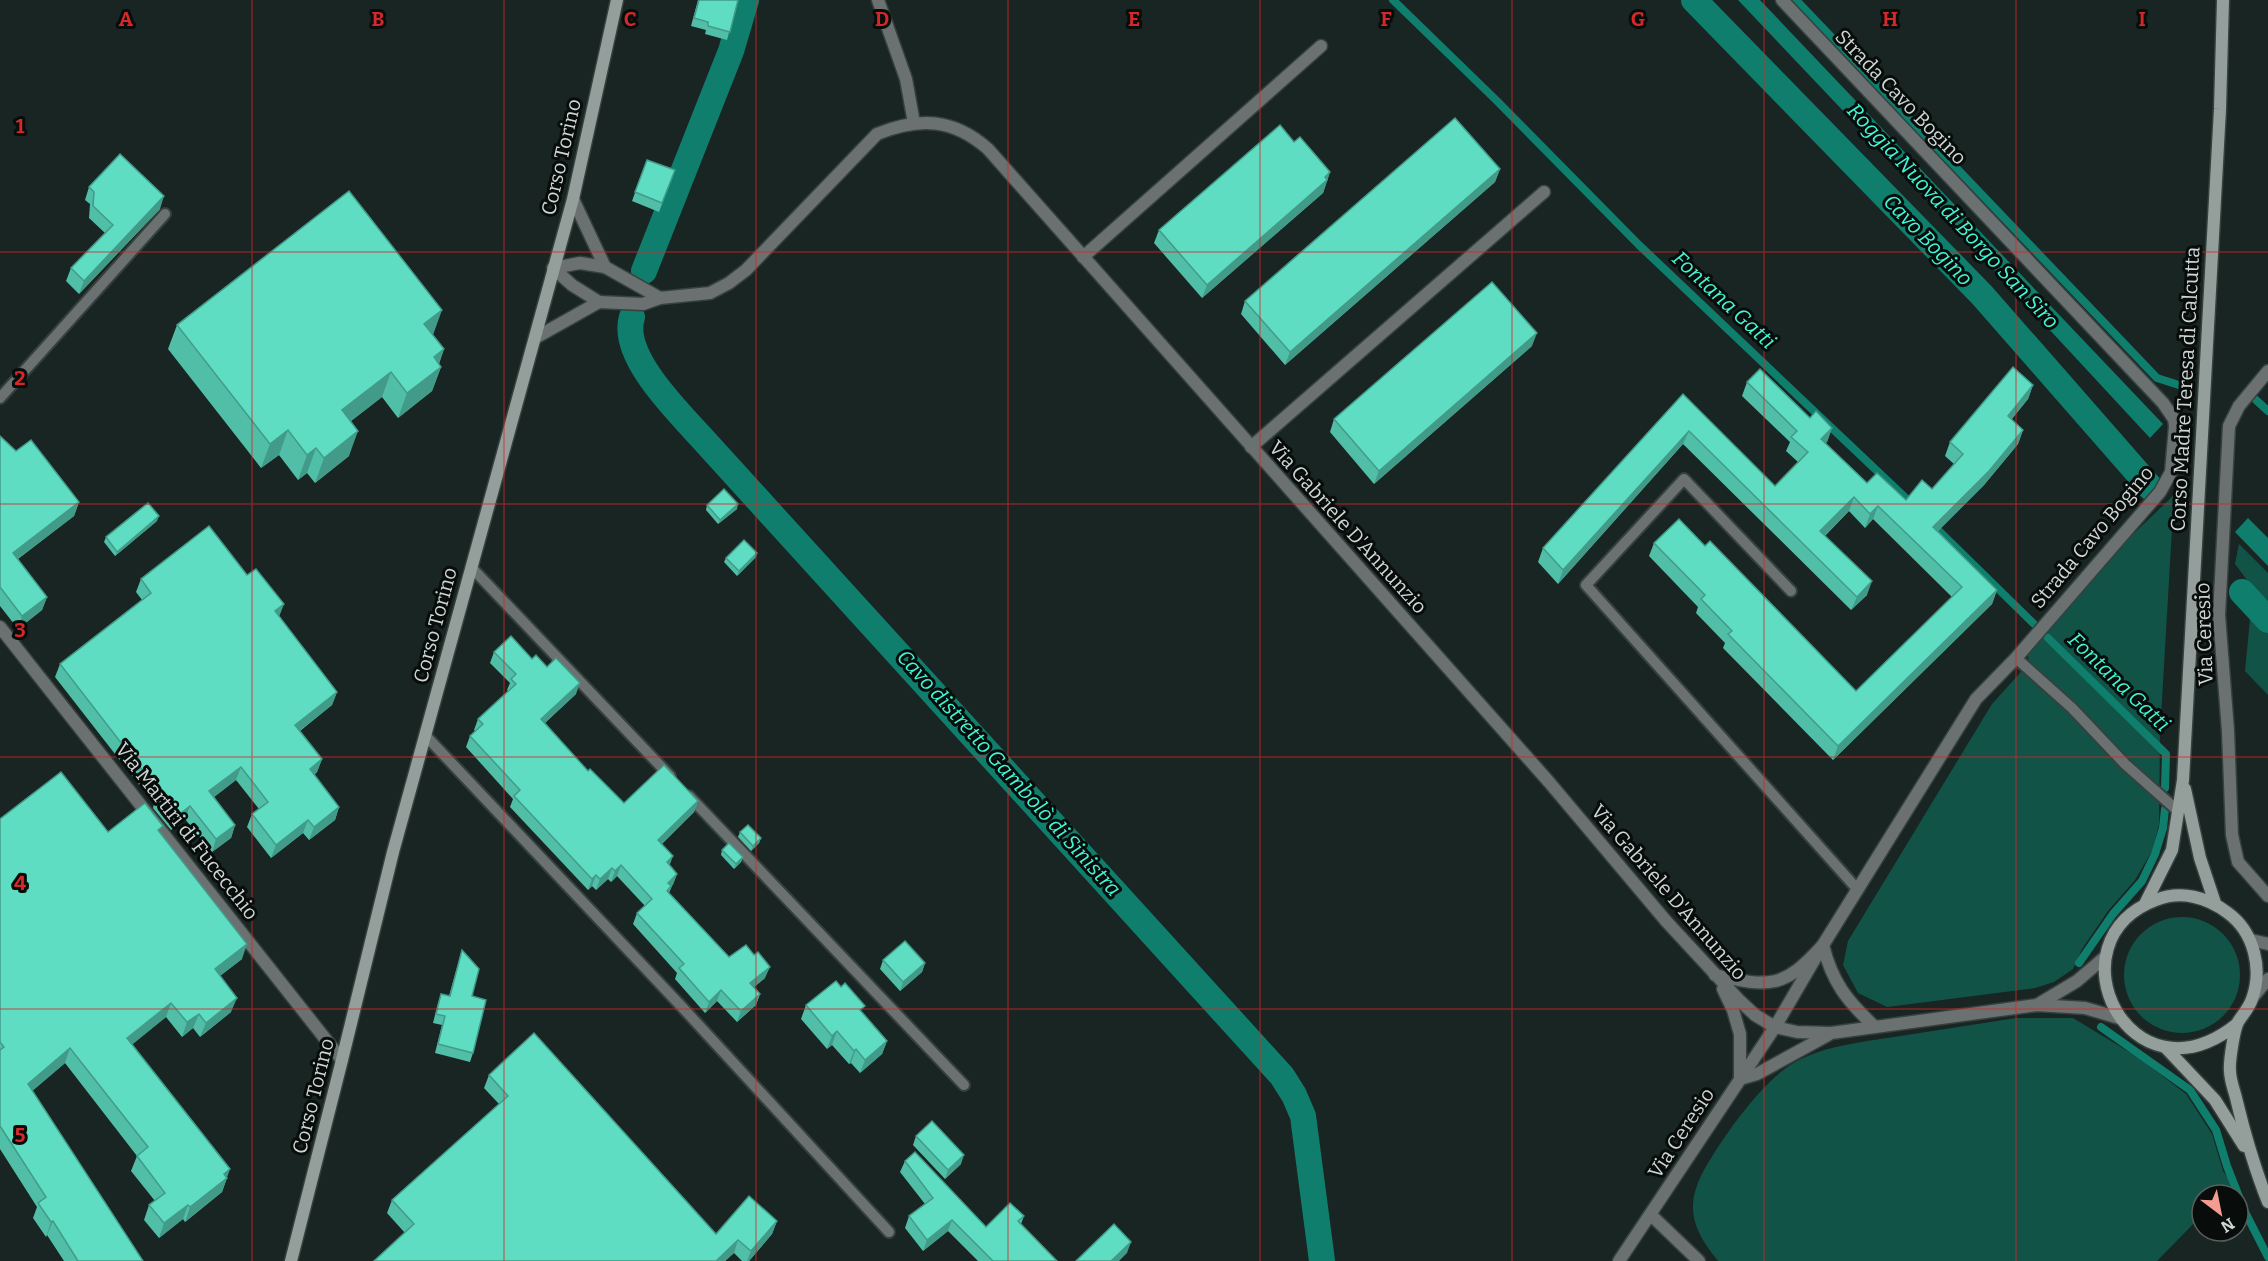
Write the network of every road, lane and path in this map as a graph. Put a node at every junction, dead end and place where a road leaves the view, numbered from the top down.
1 (618, 0) edge
2 (878, 0) edge
3 (1782, 0) edge
4 (2223, 0) edge
5 (1321, 46) dead end
6 (914, 123) junction
7 (1544, 192) dead end
8 (573, 199) junction
9 (165, 214) edge
10 (1083, 257) junction
11 (605, 267) junction
12 (553, 268) junction
13 (660, 298) junction
14 (599, 302) junction
15 (535, 338) junction
16 (2268, 371) edge
17 (0, 398) edge
18 (1251, 447) junction
19 (471, 567) junction
20 (1791, 591) dead end
21 (0, 627) edge
22 (2016, 658) junction
23 (425, 735) junction
24 (2183, 780) junction
25 (677, 783) edge
26 (685, 792) edge
27 (2178, 811) junction
28 (1858, 890) junction
29 (2268, 896) edge
30 (2215, 903) junction
31 (2145, 904) junction
32 (2251, 940) junction
33 (2268, 944) edge
34 (1823, 945) junction
35 (2105, 957) junction
36 (1715, 975) junction
37 (2268, 980) edge
38 (2253, 997) junction
39 (2037, 1005) junction
40 (2119, 1018) junction
41 (2237, 1024) junction
42 (1775, 1027) junction
43 (1875, 1027) junction
44 (1831, 1033) junction
45 (2165, 1047) junction
46 (342, 1060) junction
47 (1740, 1079) junction
48 (964, 1085) dead end
49 (2249, 1154) junction
50 (2268, 1202) edge
51 (1651, 1215) junction
52 (889, 1232) dead end
53 (291, 1261) edge
54 (1619, 1261) edge
55 (1700, 1261) edge

1 - 8 main road, Corso Torino
2 - 6 street
3 - 22 street, Strada Cavo Bogino
4 - 24 main road, Corso Madre Teresa di Calcutta
5 - 10 street
6 - 10 street, Via Gabriele D'Annunzio
6 - 13 street, Via Gabriele D'Annunzio
7 - 18 street
8 - 11 street
8 - 12 main road, Corso Torino
9 - 17 lane
10 - 18 street, Via Gabriele D'Annunzio
11 - 12 street
11 - 13 street
12 - 14 street
12 - 15 main road, Corso Torino
13 - 14 street, Via Gabriele D'Annunzio
14 - 15 street
15 - 19 main road, Corso Torino
16 - 29 street, Via Ceresio
18 - 36 street, Via Gabriele D'Annunzio
19 - 23 main road, Corso Torino
19 - 25 lane
20 - 28 lane
21 - 46 street, Via Martiri di Fucecchio
22 - 27 lane
22 - 28 street, Strada Cavo Bogino
23 - 46 main road, Corso Torino
23 - 52 lane
24 - 27 main road, Corso Madre Teresa di Calcutta
24 - 30 main road, Corso Madre Teresa di Calcutta
26 - 48 lane
27 - 31 main road, Corso Madre Teresa di Calcutta
28 - 34 street, Strada Cavo Bogino
30 - 31 main road
30 - 32 main road
31 - 35 main road
32 - 33 street
32 - 38 main road
34 - 36 street
34 - 42 street, Strada Cavo Bogino
34 - 43 street
35 - 39 street, Via Gabriele D'Annunzio
35 - 40 main road
36 - 42 street, Via Gabriele D'Annunzio
36 - 47 street
37 - 38 street
38 - 41 main road
39 - 40 street, Via Gabriele D'Annunzio
39 - 43 street, Via Gabriele D'Annunzio
40 - 45 main road
41 - 45 main road
41 - 49 main road
42 - 44 street, Via Gabriele D'Annunzio
42 - 47 street, Via Ceresio
43 - 44 street, Via Gabriele D'Annunzio
44 - 47 street
45 - 49 main road
46 - 53 main road, Corso Torino
47 - 51 street, Via Ceresio
49 - 50 main road
51 - 54 street, Via Ceresio
51 - 55 street

